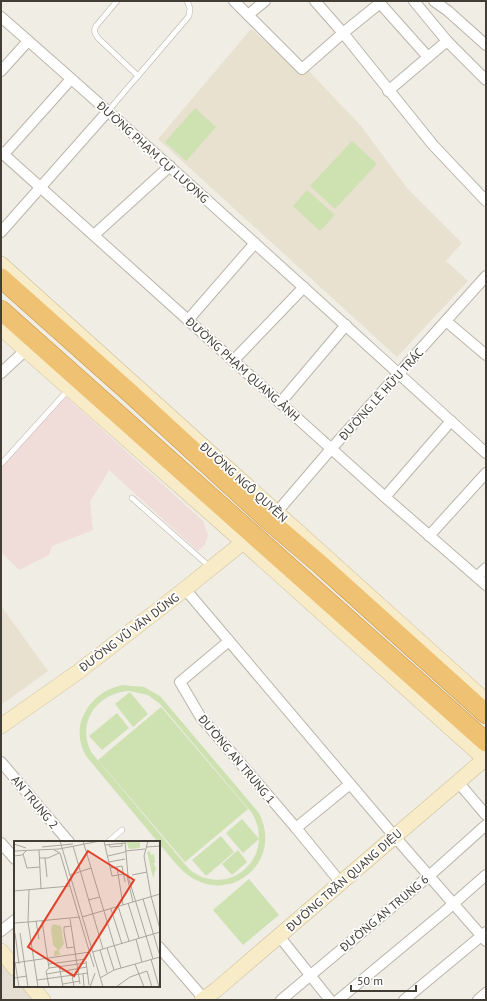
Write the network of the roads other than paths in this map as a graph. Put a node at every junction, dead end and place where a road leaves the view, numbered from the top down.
1 (117, 1) edge
2 (187, 1) edge
3 (234, 1) edge
4 (264, 1) edge
5 (315, 1) edge
6 (414, 1) edge
7 (434, 1) edge
8 (379, 2) edge
9 (248, 15) junction
10 (1, 17) edge
11 (342, 33) junction
12 (28, 41) junction
13 (447, 41) junction
14 (486, 45) edge
15 (428, 57) junction
16 (1, 71) edge
17 (138, 76) junction
18 (71, 79) junction
19 (486, 80) edge
20 (388, 90) junction
21 (108, 111) junction
22 (3, 153) edge
23 (170, 166) junction
24 (41, 187) junction
25 (486, 201) edge
26 (1, 232) edge
27 (94, 235) junction
28 (255, 243) junction
29 (1, 264) edge
30 (486, 276) edge
31 (1, 278) edge
32 (304, 287) junction
33 (1, 310) edge
34 (188, 320) junction
35 (446, 321) junction
36 (346, 325) junction
37 (1, 328) edge
38 (30, 346) junction
39 (486, 355) edge
40 (234, 361) junction
41 (1, 373) edge
42 (399, 374) junction
43 (69, 389) junction
44 (280, 403) junction
45 (451, 421) junction
46 (331, 449) junction
47 (486, 453) edge
48 (1, 464) edge
49 (486, 473) edge
50 (385, 497) junction
51 (132, 498) dead end
52 (272, 516) junction
53 (429, 536) junction
54 (248, 538) junction
55 (211, 568) junction
56 (486, 568) edge
57 (477, 577) junction
58 (486, 585) edge
59 (185, 589) junction
60 (229, 641) junction
61 (486, 701) edge
62 (486, 714) edge
63 (1, 726) edge
64 (486, 755) edge
65 (1, 762) edge
66 (458, 782) junction
67 (350, 784) junction
68 (486, 815) edge
69 (486, 825) edge
70 (296, 828) junction
71 (122, 830) dead end
72 (395, 837) junction
73 (68, 841) edge
74 (109, 841) edge
75 (1, 843) edge
76 (14, 858) edge
77 (486, 875) edge
78 (429, 876) junction
79 (341, 883) junction
80 (453, 904) junction
81 (14, 921) edge
82 (1, 931) edge
83 (279, 936) junction
84 (485, 936) edge
85 (160, 948) edge
86 (311, 975) junction
87 (32, 987) edge
88 (486, 993) edge
89 (203, 999) edge
90 (43, 1000) edge
91 (281, 1000) edge
92 (330, 1000) edge
93 (338, 1000) edge
94 (404, 1000) edge
95 (478, 1000) edge

1 - 17 lane
2 - 17 lane
3 - 9 street
4 - 9 street
5 - 11 street
6 - 13 street
7 - 14 street
8 - 11 street
8 - 15 street
9 - 11 street
10 - 12 street, ĐƯỜNG PHẠM CỰ LƯỢNG
11 - 20 street
12 - 16 street
12 - 18 street, ĐƯỜNG PHẠM CỰ LƯỢNG
13 - 15 street
13 - 19 street
15 - 20 street
17 - 21 lane
18 - 21 street, ĐƯỜNG PHẠM CỰ LƯỢNG
18 - 22 street
20 - 25 street
21 - 23 street, ĐƯỜNG PHẠM CỰ LƯỢNG
21 - 24 street
22 - 24 street, ĐƯỜNG PHẠM QUANG ẢNH
23 - 27 street
23 - 28 street, ĐƯỜNG PHẠM CỰ LƯỢNG
24 - 26 street
24 - 27 street, ĐƯỜNG PHẠM QUANG ẢNH
27 - 34 street, ĐƯỜNG PHẠM QUANG ẢNH
28 - 32 street, ĐƯỜNG PHẠM CỰ LƯỢNG
28 - 34 street
29 - 52 street, ĐƯỜNG NGÔ QUYỀN
30 - 35 street, ĐƯỜNG LÊ HỮU TRÁC
31 - 52 highway, ĐƯỜNG NGÔ QUYỀN
32 - 36 street, ĐƯỜNG PHẠM CỰ LƯỢNG
32 - 40 street
33 - 38 highway
34 - 40 street, ĐƯỜNG PHẠM QUANG ẢNH
35 - 39 street
35 - 42 street, ĐƯỜNG LÊ HỮU TRÁC
36 - 42 street, ĐƯỜNG PHẠM CỰ LƯỢNG
36 - 44 street
37 - 38 street
38 - 41 street
38 - 43 street
38 - 54 highway
40 - 44 street, ĐƯỜNG PHẠM QUANG ẢNH
42 - 45 street, ĐƯỜNG PHẠM CỰ LƯỢNG
42 - 46 street, ĐƯỜNG LÊ HỮU TRÁC
43 - 48 lane
43 - 54 street
44 - 46 street, ĐƯỜNG PHẠM QUANG ẢNH
45 - 47 street, ĐƯỜNG PHẠM CỰ LƯỢNG
45 - 50 street
46 - 50 street, ĐƯỜNG PHẠM QUANG ẢNH
46 - 52 street, ĐƯỜNG LÊ HỮU TRÁC
49 - 53 street
50 - 53 street, ĐƯỜNG PHẠM QUANG ẢNH
51 - 55 lane
52 - 54 highway
52 - 61 street, ĐƯỜNG NGÔ QUYỀN
52 - 62 highway, ĐƯỜNG NGÔ QUYỀN
53 - 57 street, ĐƯỜNG PHẠM QUANG ẢNH
54 - 55 street, ĐƯỜNG VŨ VĂN DŨNG
54 - 64 highway
55 - 59 street, ĐƯỜNG VŨ VĂN DŨNG
56 - 57 street
57 - 58 street, ĐƯỜNG PHẠM QUANG ẢNH
59 - 60 street
59 - 63 street, ĐƯỜNG VŨ VĂN DŨNG
60 - 67 street
60 - 70 street, ĐƯỜNG AN TRUNG 1
64 - 66 street, ĐƯỜNG TRẦN QUANG DIỆU
65 - 73 street, AN TRUNG 2
66 - 68 street
66 - 72 street, ĐƯỜNG TRẦN QUANG DIỆU
67 - 70 street
67 - 72 street
69 - 78 street, ĐƯỜNG AN TRUNG 6
70 - 79 street
71 - 74 lane
72 - 78 street
72 - 79 street, ĐƯỜNG TRẦN QUANG DIỆU
75 - 76 street
77 - 80 street
78 - 80 street
78 - 86 street, ĐƯỜNG AN TRUNG 6
79 - 83 street, ĐƯỜNG TRẦN QUANG DIỆU
80 - 84 street
80 - 93 street
81 - 82 street
83 - 86 street
83 - 89 street, ĐƯỜNG TRẦN QUANG DIỆU
84 - 94 street
85 - 89 street
86 - 91 street, ĐƯỜNG AN TRUNG 6
86 - 92 street
87 - 90 street
88 - 95 street

